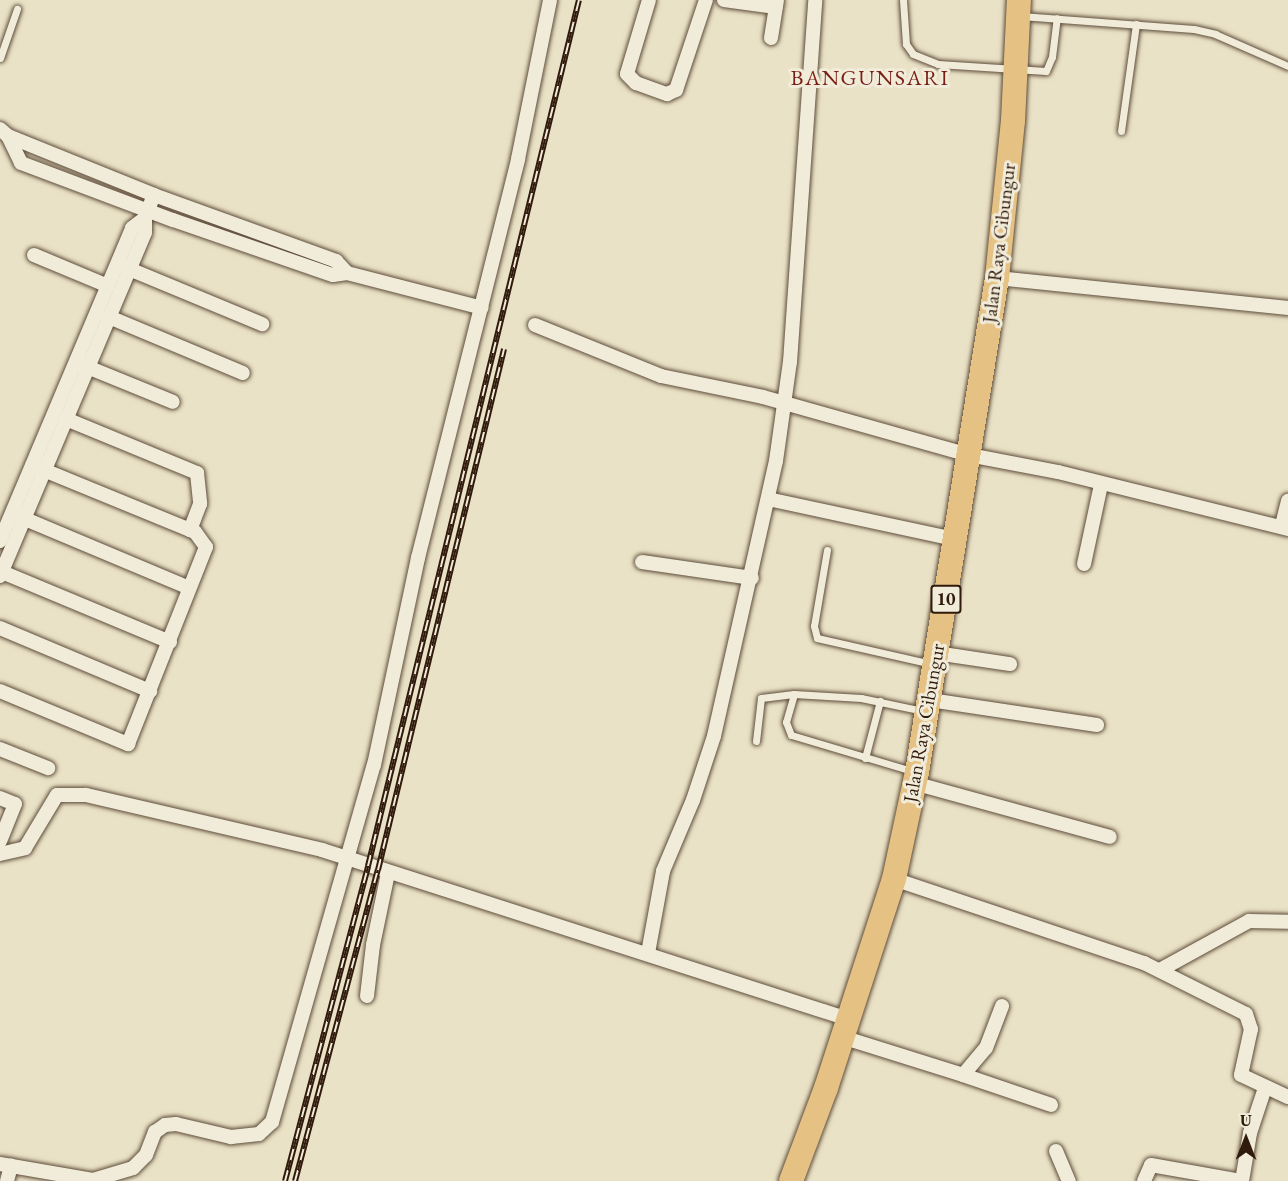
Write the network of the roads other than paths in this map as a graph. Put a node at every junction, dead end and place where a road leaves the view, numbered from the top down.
1 (550, 0) edge
2 (649, 0) edge
3 (706, 0) edge
4 (724, 0) edge
5 (815, 0) edge
6 (903, 0) edge
7 (776, 3) edge
8 (1019, 8) edge
9 (17, 9) dead end
10 (1057, 18) junction
11 (1136, 24) junction
12 (771, 38) dead end
13 (0, 58) edge
14 (1288, 66) edge
15 (1016, 69) junction
16 (1121, 131) dead end
17 (4, 133) edge
18 (154, 195) junction
19 (147, 214) junction
20 (34, 255) dead end
21 (123, 266) junction
22 (347, 273) junction
23 (997, 278) junction
24 (108, 285) junction
25 (482, 308) junction
26 (1288, 308) edge
27 (109, 317) junction
28 (262, 324) dead end
29 (535, 325) dead end
30 (82, 364) junction
31 (243, 373) dead end
32 (173, 402) dead end
33 (784, 403) junction
34 (66, 419) junction
35 (969, 455) junction
36 (38, 467) junction
37 (1101, 485) junction
38 (768, 499) junction
39 (1288, 501) edge
40 (18, 516) junction
41 (1285, 527) edge
42 (190, 530) junction
43 (956, 539) junction
44 (0, 541) edge
45 (826, 550) dead end
46 (642, 562) dead end
47 (1084, 564) dead end
48 (1, 574) edge
49 (752, 578) junction
50 (187, 587) junction
51 (0, 628) edge
52 (170, 642) junction
53 (935, 659) junction
54 (1010, 664) dead end
55 (0, 691) edge
56 (150, 691) junction
57 (794, 694) junction
58 (880, 701) junction
59 (929, 706) junction
60 (1097, 725) dead end
61 (756, 741) dead end
62 (0, 748) edge
63 (865, 758) junction
64 (48, 768) dead end
65 (916, 778) junction
66 (0, 798) edge
67 (1110, 837) dead end
68 (0, 841) edge
69 (0, 854) edge
70 (349, 859) junction
71 (388, 873) junction
72 (894, 879) junction
73 (1288, 922) edge
74 (648, 953) junction
75 (1160, 970) junction
76 (368, 996) dead end
77 (1002, 1006) dead end
78 (845, 1028) junction
79 (963, 1075) junction
80 (1265, 1088) junction
81 (1288, 1097) edge
82 (1051, 1105) dead end
83 (1056, 1151) dead end
84 (5, 1165) edge
85 (1066, 1180) edge
86 (8, 1181) edge
87 (791, 1181) edge
88 (1143, 1181) edge
89 (1241, 1181) edge

1 - 25 street
2 - 3 street
4 - 7 street
5 - 33 street
6 - 15 lane
7 - 12 street
8 - 10 lane
8 - 15 highway, Jalan Raya Cibungur / 10
9 - 13 lane
10 - 11 lane
10 - 15 lane
11 - 14 lane
11 - 16 lane
15 - 23 highway, Jalan Raya Cibungur / 10
17 - 18 street
17 - 19 street
18 - 19 street
18 - 22 street
19 - 21 street
19 - 22 street
20 - 24 street
21 - 24 street
21 - 27 street
21 - 28 street
22 - 25 street
23 - 26 street
23 - 35 highway, Jalan Raya Cibungur / 10
24 - 30 street
25 - 70 street
27 - 30 street
27 - 31 street
29 - 33 street
30 - 32 street
30 - 34 street
30 - 36 street
33 - 35 street
33 - 38 street
34 - 36 street
34 - 42 street
35 - 37 street
35 - 43 highway, Jalan Raya Cibungur / 10
36 - 40 street
36 - 42 street
37 - 41 street
37 - 47 street
38 - 43 street
38 - 49 street
39 - 41 street
40 - 44 street
40 - 48 street
40 - 50 street
42 - 50 street
43 - 53 highway, Jalan Raya Cibungur / 10
45 - 53 lane
46 - 49 street
48 - 52 street
49 - 74 street
50 - 52 street
51 - 56 street
52 - 56 street
53 - 54 street
53 - 59 highway, Jalan Raya Cibungur / 10
55 - 56 street
57 - 58 lane
57 - 61 lane
57 - 63 lane
58 - 59 lane
58 - 63 lane
59 - 60 street
59 - 65 highway, Jalan Raya Cibungur / 10
62 - 64 street
63 - 65 lane
65 - 67 street
65 - 72 highway, Jalan Raya Cibungur / 10
66 - 68 street
69 - 70 street
70 - 71 street
70 - 84 street
71 - 74 street
71 - 76 street
72 - 75 street
72 - 78 highway, Jalan Raya Cibungur / 10
73 - 75 street
74 - 78 street
75 - 80 street
77 - 79 street
78 - 79 street
78 - 87 highway, Jalan Raya Cibungur / 10
79 - 82 street
80 - 81 street
80 - 89 street
83 - 85 street
84 - 86 street
88 - 89 street

